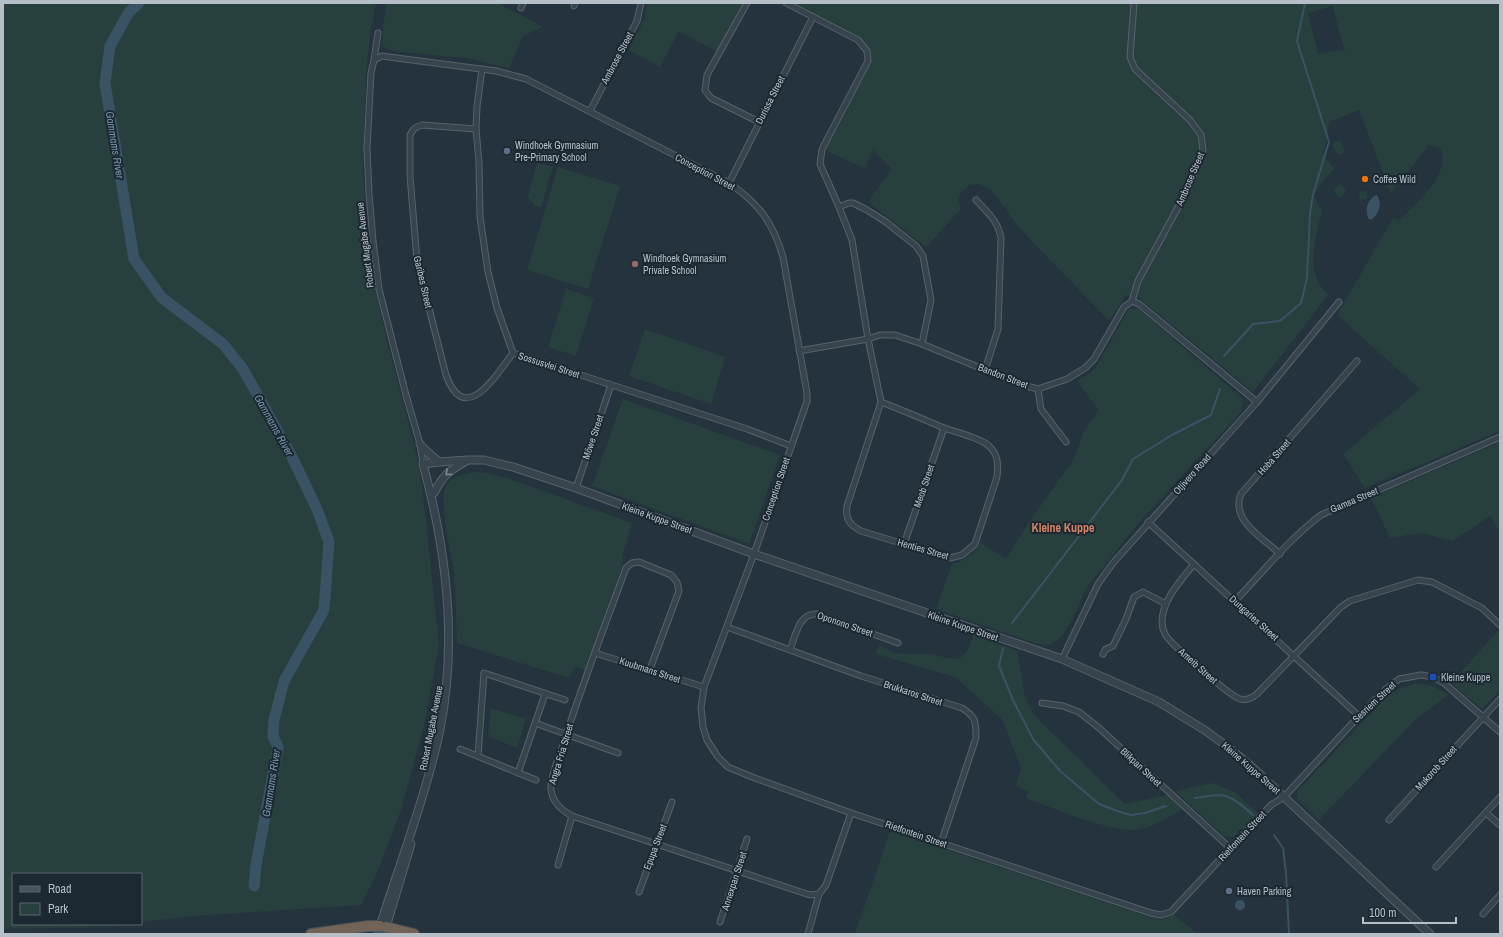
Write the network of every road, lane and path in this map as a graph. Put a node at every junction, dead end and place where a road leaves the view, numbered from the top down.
1 (641, 3) edge
2 (747, 3) edge
3 (786, 3) edge
4 (1134, 3) edge
5 (813, 17) junction
6 (378, 33) dead end
7 (374, 60) junction
8 (482, 69) junction
9 (590, 111) junction
10 (759, 122) junction
11 (476, 129) junction
12 (729, 183) junction
13 (976, 200) dead end
14 (839, 207) junction
15 (1132, 301) junction
16 (1339, 302) dead end
17 (868, 339) junction
18 (922, 344) junction
19 (799, 351) junction
20 (513, 353) junction
21 (1357, 361) dead end
22 (985, 370) junction
23 (611, 385) junction
24 (1038, 389) junction
25 (881, 402) junction
26 (1257, 402) junction
27 (944, 428) junction
28 (1500, 437) edge
29 (1066, 442) dead end
30 (791, 446) junction
31 (421, 447) junction
32 (468, 460) junction
33 (439, 462) junction
34 (426, 464) junction
35 (576, 488) junction
36 (434, 493) junction
37 (1148, 522) junction
38 (904, 544) junction
39 (754, 554) junction
40 (1280, 554) junction
41 (1194, 564) junction
42 (1235, 601) junction
43 (1166, 604) junction
44 (1500, 625) edge
45 (726, 627) junction
46 (898, 643) dead end
47 (790, 650) junction
48 (595, 653) junction
49 (1103, 654) dead end
50 (1295, 656) junction
51 (1062, 659) junction
52 (650, 669) junction
53 (704, 687) junction
54 (545, 694) junction
55 (1500, 699) edge
56 (565, 700) dead end
57 (1042, 703) dead end
58 (1359, 716) junction
59 (1483, 717) junction
60 (535, 723) junction
61 (1500, 732) edge
62 (566, 734) junction
63 (460, 749) dead end
64 (618, 753) dead end
65 (478, 756) junction
66 (518, 773) junction
67 (536, 780) dead end
68 (1284, 797) junction
69 (1500, 797) edge
70 (672, 802) dead end
71 (851, 813) junction
72 (1486, 813) junction
73 (572, 816) junction
74 (1388, 820) dead end
75 (1500, 825) edge
76 (747, 839) dead end
77 (656, 843) junction
78 (941, 843) junction
79 (1230, 848) junction
80 (558, 865) dead end
81 (1436, 867) dead end
82 (737, 870) junction
83 (639, 892) dead end
84 (819, 894) junction
85 (1500, 895) edge
86 (1483, 914) dead end
87 (720, 922) dead end
88 (382, 930) edge
89 (311, 934) edge
90 (414, 934) edge
91 (808, 934) edge
92 (1430, 934) edge

1 - 9 street, Ambrose Street
2 - 10 street
3 - 5 street, Henties Street
4 - 15 street, Ambrose Street
5 - 10 street, Durissa Street
5 - 14 street, Henties Street
6 - 7 street, Robert Mugabe Avenue
7 - 8 street, Conception Street
7 - 31 street, Robert Mugabe Avenue
8 - 9 street, Conception Street
8 - 11 street, Sossusvlei Street
9 - 12 street, Conception Street
10 - 12 street, Durissa Street
11 - 20 street, Sossusvlei Street
11 - 20 street, Garibes Street
12 - 19 street, Conception Street
13 - 22 street
14 - 17 street, Henties Street
14 - 18 street
15 - 24 street, Bandon Street
15 - 26 street
16 - 26 street, Otjivero Road
17 - 18 street, Bandon Street
17 - 19 street, Bandon Street
17 - 25 street, Henties Street
18 - 22 street, Bandon Street
19 - 30 street, Conception Street
20 - 23 street, Sossusvlei Street
21 - 40 street, Hoba Street
22 - 24 street, Bandon Street
23 - 30 street, Sossusvlei Street
23 - 35 street, Möwe Street
24 - 29 street
25 - 27 street, Henties Street
25 - 38 street, Henties Street
26 - 37 street, Otjivero Road
27 - 38 street, Meob Street
27 - 38 street, Henties Street
28 - 40 street, Gamsa Street
30 - 39 street, Conception Street
31 - 33 street
31 - 34 street, Robert Mugabe Avenue
32 - 33 street, Kleine Kuppe Street
32 - 35 street, Kleine Kuppe Street
32 -> 36 street
33 - 34 street, Kleine Kuppe Street
34 - 36 street, Robert Mugabe Avenue
34 - 88 street, Robert Mugabe Avenue
35 - 39 street, Kleine Kuppe Street
36 - 88 street, Robert Mugabe Avenue
37 - 41 street, Dungaries Street
37 - 51 street, Otjivero Road
39 - 45 street, Rietfontein Street
39 - 51 street, Kleine Kuppe Street
40 - 42 street, Gamsa Street
41 - 42 street, Dungaries Street
41 - 43 street, Ameib Street
42 - 50 street, Dungaries Street
43 - 49 street
43 - 50 street, Ameib Street
44 - 50 street, Ameib Street
45 - 47 street, Brukkaros Street
45 - 53 street, Rietfontein Street
46 - 47 street, Oponono Street
47 - 78 street, Brukkaros Street
48 - 52 street, Kuubmans Street
48 - 52 street, Angra Fria Street
48 - 62 street, Angra Fria Street
50 - 58 street, Dungaries Street
51 - 68 street, Kleine Kuppe Street
52 - 53 street, Kuubmans Street
53 - 71 street, Rietfontein Street
54 - 56 street
54 - 60 street
54 - 65 street
55 - 59 street, Mukorob Street
57 - 79 street, Blikpan Street
58 - 59 street, Sesriem Street
58 - 68 street, Sesriem Street
59 - 61 street, Sesriem Street
59 - 74 street, Mukorob Street
60 - 62 street
60 - 66 street
62 - 64 street
62 - 73 street, Angra Fria Street
63 - 65 street
65 - 66 street
66 - 67 street
68 - 79 street, Rietfontein Street
68 - 92 street, Kleine Kuppe Street
69 - 72 street
70 - 77 street, Epupa Street
71 - 78 street, Rietfontein Street
71 - 84 street
72 - 75 street
72 - 81 street
73 - 77 street, Angra Fria Street
73 - 80 street
76 - 82 street, Annexpan Street
77 - 82 street, Angra Fria Street
77 - 83 street, Epupa Street
78 - 79 street, Rietfontein Street
82 - 84 street, Angra Fria Street
82 - 87 street, Annexpan Street
84 - 91 street
85 - 86 street
88 - 89 highway
88 - 90 highway

